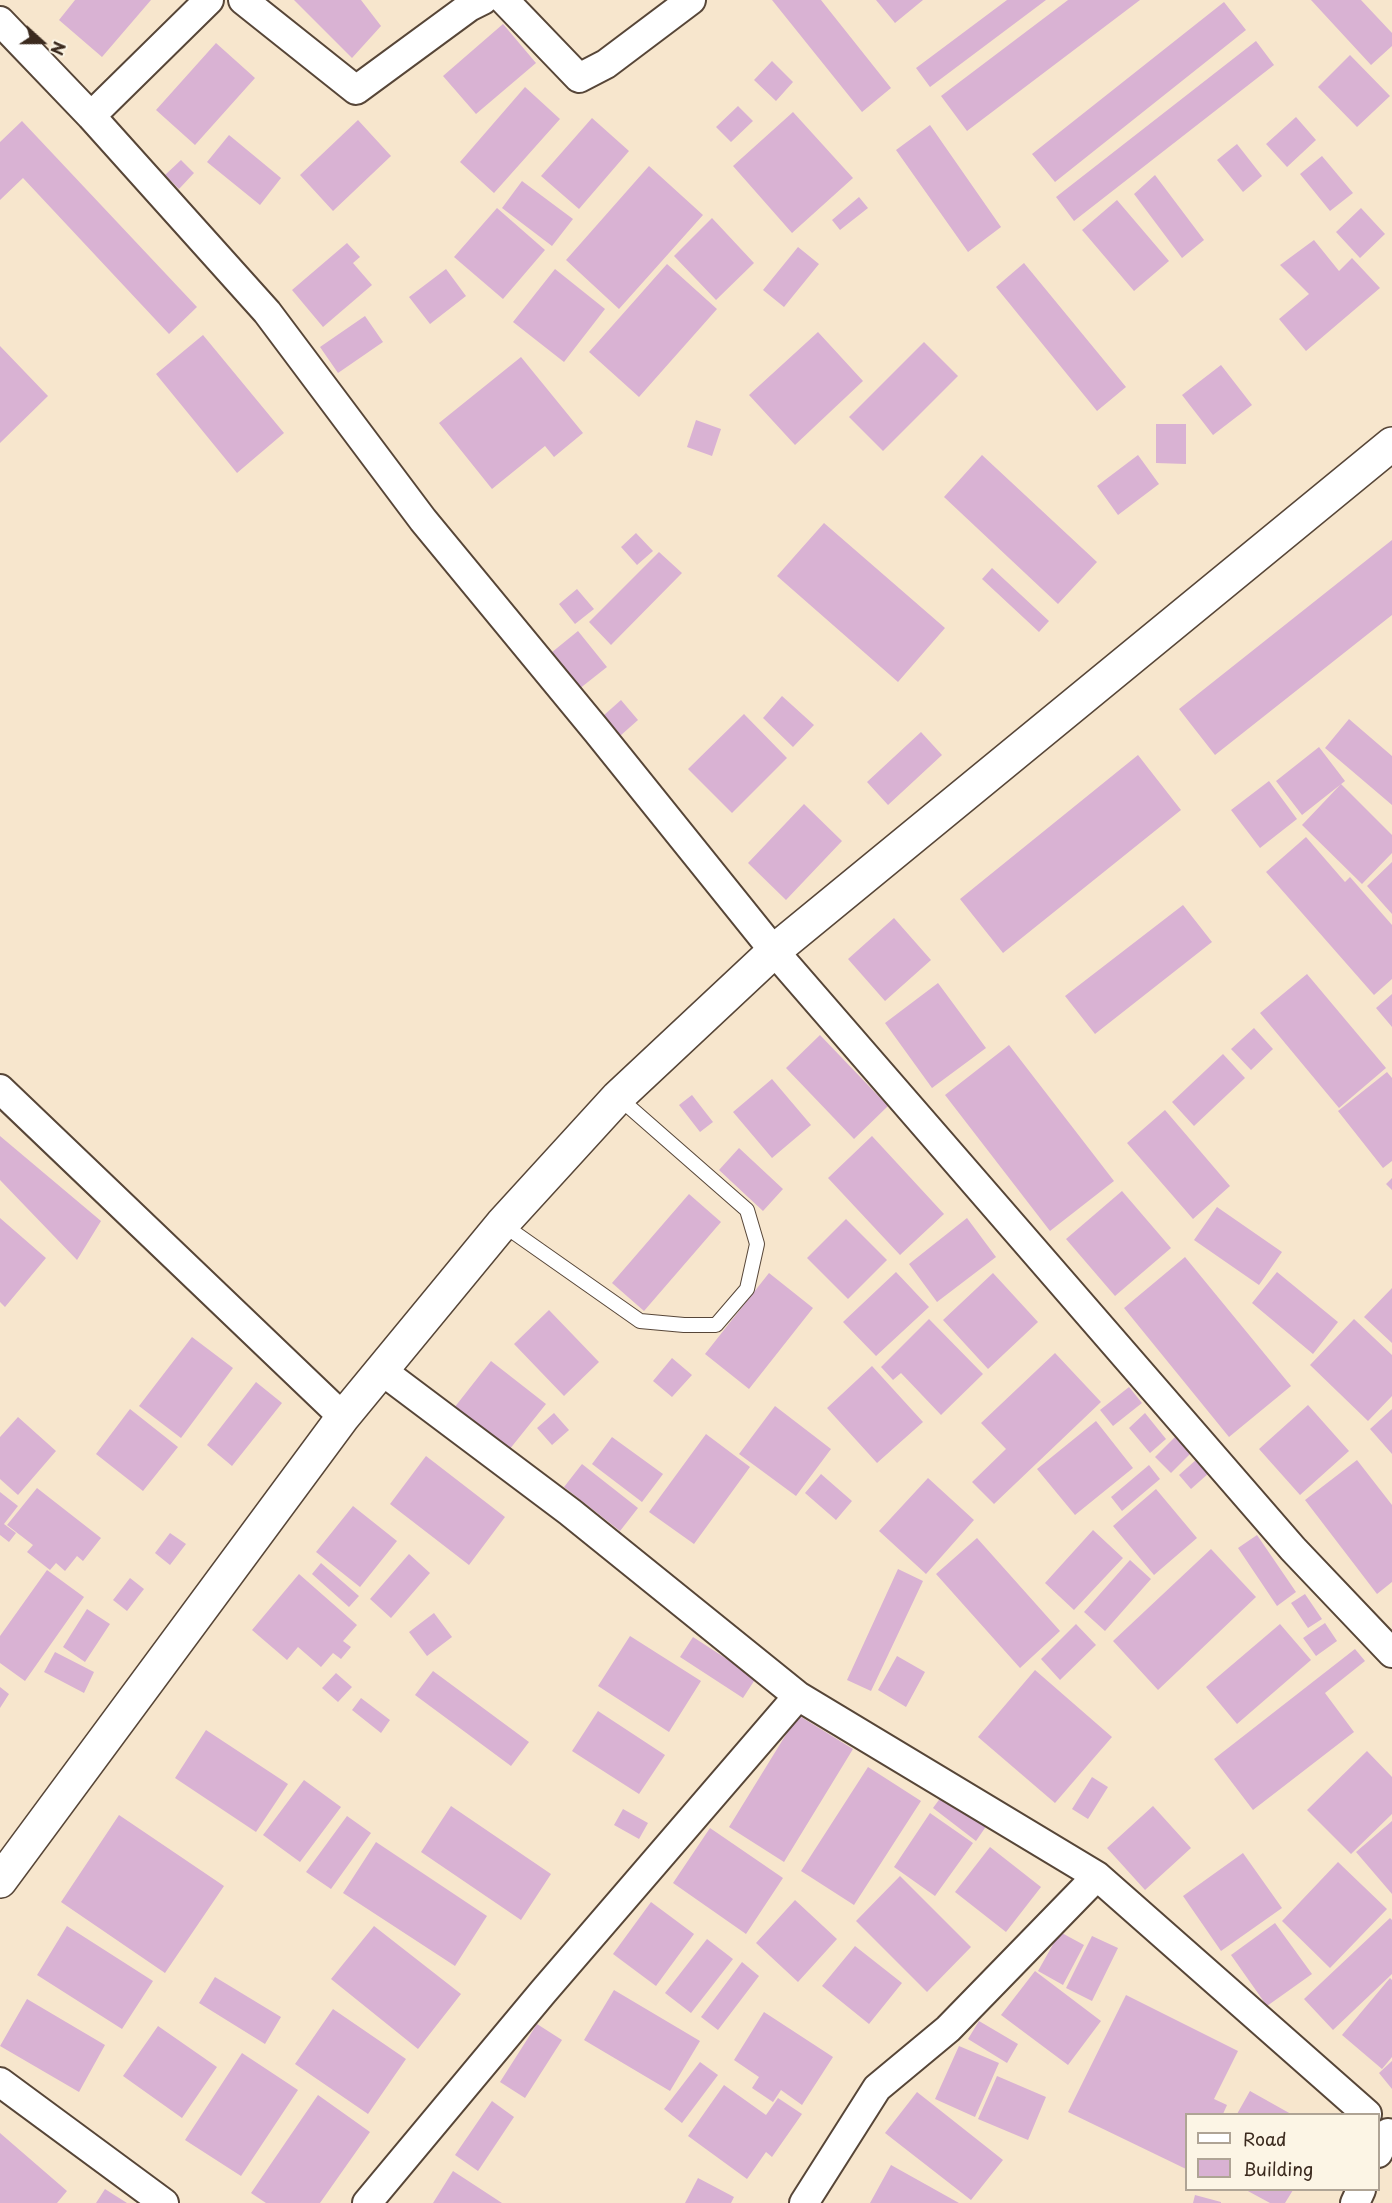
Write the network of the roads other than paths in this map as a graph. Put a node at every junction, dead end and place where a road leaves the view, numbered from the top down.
1 (209, 0) edge
2 (243, 0) edge
3 (483, 0) edge
4 (504, 0) edge
5 (691, 0) edge
6 (0, 21) edge
7 (91, 116) junction
8 (1392, 444) edge
9 (774, 951) junction
10 (0, 1089) edge
11 (618, 1097) junction
12 (502, 1224) junction
13 (381, 1370) junction
14 (343, 1417) junction
15 (1392, 1653) edge
16 (798, 1696) junction
17 (1097, 1876) junction
18 (0, 1881) edge
19 (0, 2082) edge
20 (1365, 2113) edge
21 (164, 2203) edge
22 (367, 2203) edge
23 (804, 2203) edge

1 - 7 street
2 - 3 street
4 - 5 street
6 - 7 street
7 - 9 street
8 - 9 main road
9 - 11 main road
9 - 15 street
10 - 14 street
11 - 12 main road
11 - 12 lane
12 - 13 main road
13 - 14 main road
13 - 16 street
14 - 18 main road
16 - 17 street
16 - 22 street
17 - 20 street
17 - 23 street
19 - 21 street

